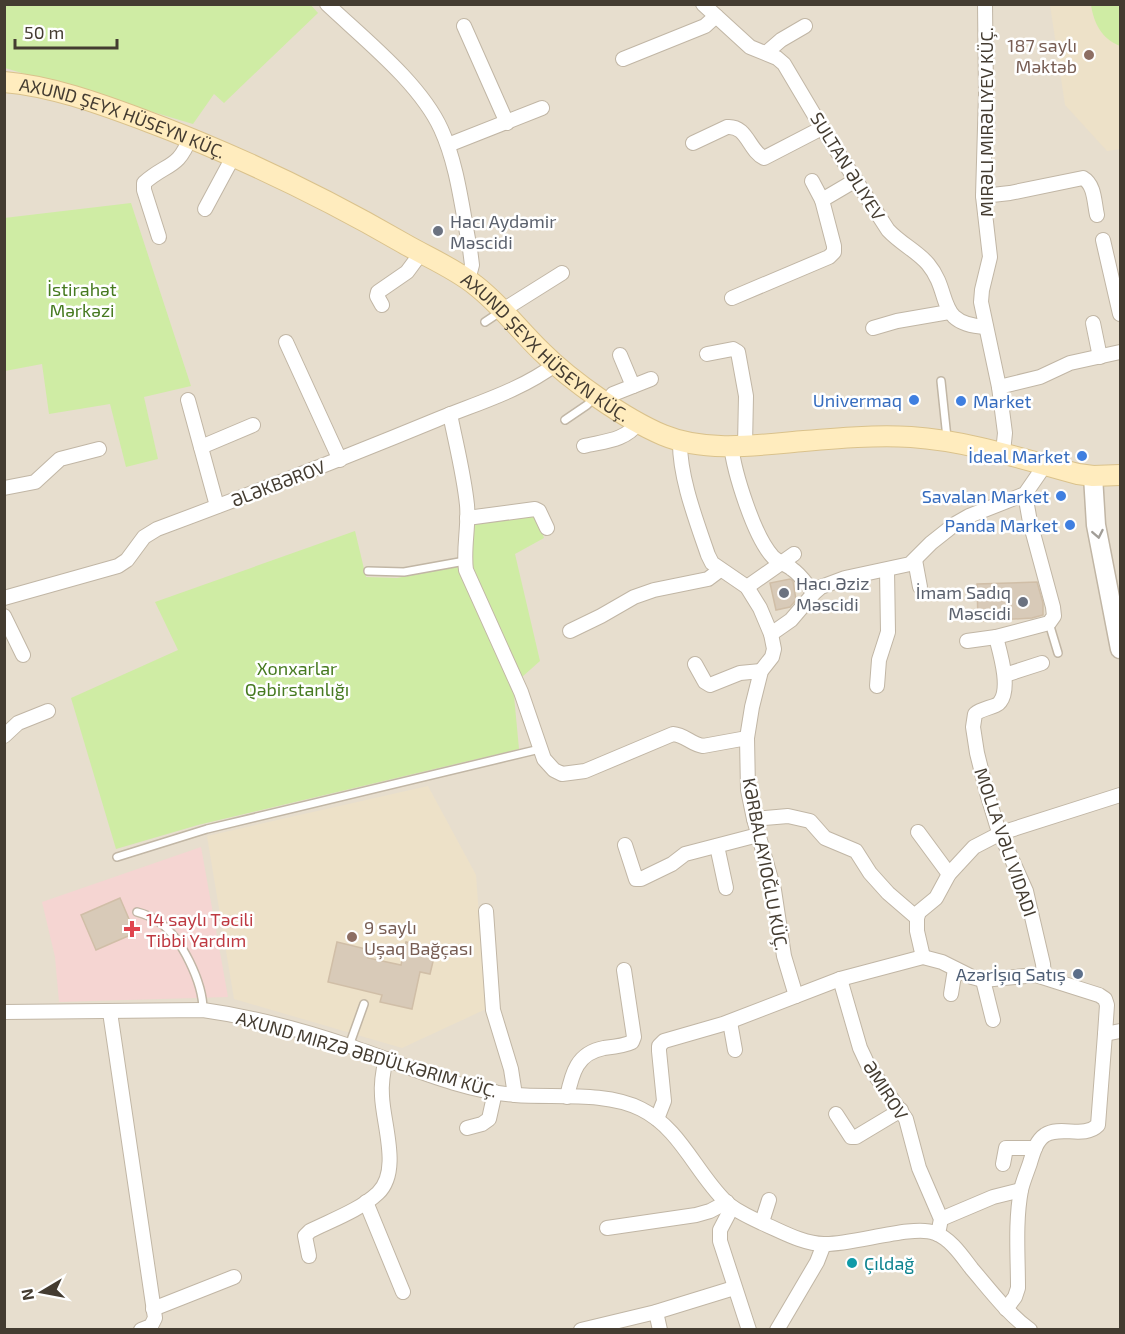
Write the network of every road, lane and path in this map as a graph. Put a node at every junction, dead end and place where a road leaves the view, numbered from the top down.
1 (327, 4) edge
2 (703, 4) edge
3 (985, 4) edge
4 (716, 16) junction
5 (464, 26) dead end
6 (805, 26) dead end
7 (766, 53) junction
8 (623, 59) dead end
9 (4, 82) edge
10 (542, 108) dead end
11 (507, 123) junction
12 (822, 128) junction
13 (190, 137) junction
14 (693, 143) dead end
15 (448, 145) junction
16 (233, 157) junction
17 (812, 180) dead end
18 (856, 180) junction
19 (983, 196) junction
20 (822, 200) junction
21 (205, 209) dead end
22 (1097, 215) dead end
23 (159, 237) dead end
24 (1103, 240) dead end
25 (421, 254) junction
26 (562, 273) dead end
27 (468, 280) junction
28 (732, 298) dead end
29 (382, 305) dead end
30 (503, 310) junction
31 (949, 312) junction
32 (1120, 314) edge
33 (485, 322) dead end
34 (1093, 323) dead end
35 (986, 327) junction
36 (873, 328) dead end
37 (286, 342) dead end
38 (1120, 352) edge
39 (707, 354) dead end
40 (620, 355) dead end
41 (1100, 357) junction
42 (556, 364) junction
43 (651, 380) dead end
44 (941, 381) dead end
45 (633, 386) junction
46 (999, 387) junction
47 (602, 398) junction
48 (188, 400) dead end
49 (450, 414) junction
50 (565, 420) dead end
51 (639, 422) junction
52 (253, 425) dead end
53 (680, 440) junction
54 (948, 441) junction
55 (738, 445) junction
56 (584, 446) dead end
57 (201, 447) junction
58 (99, 449) dead end
59 (1004, 452) junction
60 (340, 460) junction
61 (1045, 465) junction
62 (1120, 475) edge
63 (1093, 476) junction
64 (4, 488) edge
65 (1025, 494) junction
66 (217, 506) junction
67 (467, 518) junction
68 (547, 528) dead end
69 (794, 555) dead end
70 (915, 560) junction
71 (465, 561) junction
72 (782, 563) junction
73 (720, 570) junction
74 (887, 570) junction
75 (368, 571) dead end
76 (747, 587) junction
77 (920, 587) dead end
78 (814, 593) junction
79 (4, 598) edge
80 (1117, 614) edge
81 (4, 616) edge
82 (1049, 623) junction
83 (570, 631) dead end
84 (771, 634) junction
85 (996, 637) junction
86 (967, 641) dead end
87 (1120, 649) edge
88 (1058, 653) dead end
89 (23, 655) dead end
90 (1042, 663) dead end
91 (695, 664) dead end
92 (761, 671) junction
93 (1005, 675) junction
94 (877, 686) dead end
95 (48, 711) dead end
96 (4, 736) edge
97 (747, 738) junction
98 (540, 749) junction
99 (1120, 795) edge
100 (754, 819) junction
101 (918, 832) dead end
102 (1001, 833) junction
103 (758, 835) junction
104 (625, 845) dead end
105 (717, 846) junction
106 (117, 856) dead end
107 (949, 874) junction
108 (726, 888) dead end
109 (486, 911) dead end
110 (137, 912) dead end
111 (917, 918) junction
112 (923, 957) junction
113 (955, 969) junction
114 (624, 970) dead end
115 (1044, 976) junction
116 (840, 979) junction
117 (983, 980) junction
118 (951, 994) dead end
119 (796, 996) junction
120 (364, 1004) dead end
121 (203, 1010) junction
122 (4, 1011) edge
123 (110, 1012) junction
124 (993, 1020) dead end
125 (730, 1022) junction
126 (1120, 1031) edge
127 (1105, 1034) junction
128 (349, 1046) junction
129 (735, 1050) dead end
130 (386, 1059) junction
131 (495, 1092) junction
132 (515, 1095) junction
133 (567, 1097) junction
134 (901, 1110) junction
135 (836, 1114) dead end
136 (657, 1119) junction
137 (467, 1128) dead end
138 (1035, 1148) junction
139 (1003, 1164) dead end
140 (1022, 1190) junction
141 (769, 1200) dead end
142 (366, 1202) junction
143 (729, 1204) junction
144 (941, 1219) junction
145 (762, 1222) junction
146 (607, 1228) dead end
147 (938, 1234) junction
148 (824, 1244) junction
149 (309, 1256) dead end
150 (234, 1277) dead end
151 (734, 1288) junction
152 (403, 1292) dead end
153 (153, 1309) junction
154 (1006, 1309) junction
155 (656, 1312) junction
156 (141, 1329) edge
157 (581, 1329) edge
158 (660, 1329) edge
159 (749, 1329) edge
160 (777, 1329) edge
161 (1030, 1329) edge

1 - 15 street
2 - 4 street, SULTAN ƏLIYEV
3 - 19 street, MIRƏLI MIRƏLIYEV KÜÇ.
4 - 7 street, SULTAN ƏLIYEV
4 - 8 street
5 - 11 street
6 - 7 street
7 - 12 street, SULTAN ƏLIYEV
9 - 13 main road, AXUND ŞEYX HÜSEYN KÜÇ.
10 - 11 street
11 - 15 street
12 - 14 street
12 - 18 street, SULTAN ƏLIYEV
13 - 16 main road, AXUND ŞEYX HÜSEYN KÜÇ.
13 - 23 street
15 - 27 street
16 - 21 street
16 - 25 main road, AXUND ŞEYX HÜSEYN KÜÇ.
17 - 20 street
18 - 20 street
18 - 31 street, SULTAN ƏLIYEV
19 - 22 street
19 - 35 street, MIRƏLI MIRƏLIYEV KÜÇ.
20 - 28 street
24 - 32 street
25 - 27 main road, AXUND ŞEYX HÜSEYN KÜÇ.
25 - 29 street
26 - 30 street
27 - 30 main road, AXUND ŞEYX HÜSEYN KÜÇ.
30 - 33 lane
30 - 42 main road, AXUND ŞEYX HÜSEYN KÜÇ.
31 - 35 street
31 - 36 street
34 - 41 street
35 - 46 street, MIRƏLI MIRƏLIYEV KÜÇ.
37 - 60 street
38 - 41 street
39 - 55 street
40 - 45 street
41 - 46 street
42 - 47 main road, AXUND ŞEYX HÜSEYN KÜÇ.
42 - 49 street, ƏLƏKBƏROV
43 - 45 street
44 - 54 lane
45 - 47 street
46 - 59 street, MIRƏLI MIRƏLIYEV KÜÇ.
47 - 50 lane
47 - 51 main road, AXUND ŞEYX HÜSEYN KÜÇ.
48 - 57 street
49 - 60 street, ƏLƏKBƏROV
49 - 67 street
51 - 53 main road, AXUND ŞEYX HÜSEYN KÜÇ.
51 - 56 street
52 - 57 street
53 - 55 main road, AXUND ŞEYX HÜSEYN KÜÇ.
53 - 73 street
54 - 55 main road, AXUND ŞEYX HÜSEYN KÜÇ.
54 - 59 main road, AXUND ŞEYX HÜSEYN KÜÇ.
55 - 72 street
57 - 66 street
58 - 64 street
59 - 61 main road, AXUND ŞEYX HÜSEYN KÜÇ.
60 - 66 street, ƏLƏKBƏROV
61 - 63 main road, AXUND ŞEYX HÜSEYN KÜÇ.
61 - 65 street
62 - 63 main road, AXUND ŞEYX HÜSEYN KÜÇ.
63 -> 80 street
65 - 70 street
65 - 82 street
66 - 79 street, ƏLƏKBƏROV
67 - 68 street
67 - 71 street
69 - 72 street
70 - 74 street
70 - 77 street
71 - 75 lane
71 - 98 street
72 - 76 street
72 - 78 street
73 - 76 street
73 - 83 street
74 - 78 street
74 - 94 street
76 - 84 street
78 - 84 street
80 - 87 street
81 - 89 street
82 - 85 street
82 - 88 lane
84 - 92 street
85 - 86 street
85 - 93 street, MOLLA VƏLI VIDADI
90 - 93 street
91 - 92 street
92 - 97 street
93 - 102 street, MOLLA VƏLI VIDADI
95 - 96 street
97 - 98 street
97 - 100 street
98 - 106 lane
99 - 102 street
100 - 103 street
100 - 111 street
101 - 107 street
102 - 107 street
102 - 115 street, MOLLA VƏLI VIDADI
103 - 105 street
103 - 119 street
104 - 105 street
105 - 108 street
107 - 111 street
109 - 132 street
110 - 121 lane
111 - 112 street
112 - 113 street
112 - 116 street
113 - 117 street
113 - 118 street
114 - 133 street
115 - 117 street
115 - 127 street
116 - 119 street
116 - 134 street, ƏMIROV
117 - 124 street
119 - 125 street
120 - 128 lane
121 - 123 street, AXUND MIRZƏ ƏBDÜLKƏRIM KÜÇ.
121 - 128 street, AXUND MIRZƏ ƏBDÜLKƏRIM KÜÇ.
122 - 123 street, AXUND MIRZƏ ƏBDÜLKƏRIM KÜÇ.
123 - 153 street
125 - 129 street
125 - 136 street
126 - 127 street
127 - 138 street
128 - 130 street, AXUND MIRZƏ ƏBDÜLKƏRIM KÜÇ.
130 - 131 street, AXUND MIRZƏ ƏBDÜLKƏRIM KÜÇ.
130 - 142 street
131 - 132 street, AXUND MIRZƏ ƏBDÜLKƏRIM KÜÇ.
131 - 137 street
132 - 133 street, AXUND MIRZƏ ƏBDÜLKƏRIM KÜÇ.
133 - 136 street, AXUND MIRZƏ ƏBDÜLKƏRIM KÜÇ.
134 - 135 street
134 - 144 street, ƏMIROV
136 - 143 street, AXUND MIRZƏ ƏBDÜLKƏRIM KÜÇ.
138 - 139 street
138 - 140 street
140 - 144 street
140 - 154 street
141 - 145 street
142 - 149 street
142 - 152 street
143 - 145 street, AXUND MIRZƏ ƏBDÜLKƏRIM KÜÇ.
143 - 146 street
143 - 151 street
144 - 147 street
145 - 148 street, AXUND MIRZƏ ƏBDÜLKƏRIM KÜÇ.
147 - 148 street, AXUND MIRZƏ ƏBDÜLKƏRIM KÜÇ.
147 - 154 street
148 - 160 street
150 - 153 street
151 - 155 street
151 - 159 street
153 - 156 street
154 - 161 street
155 - 157 street
155 - 158 street

